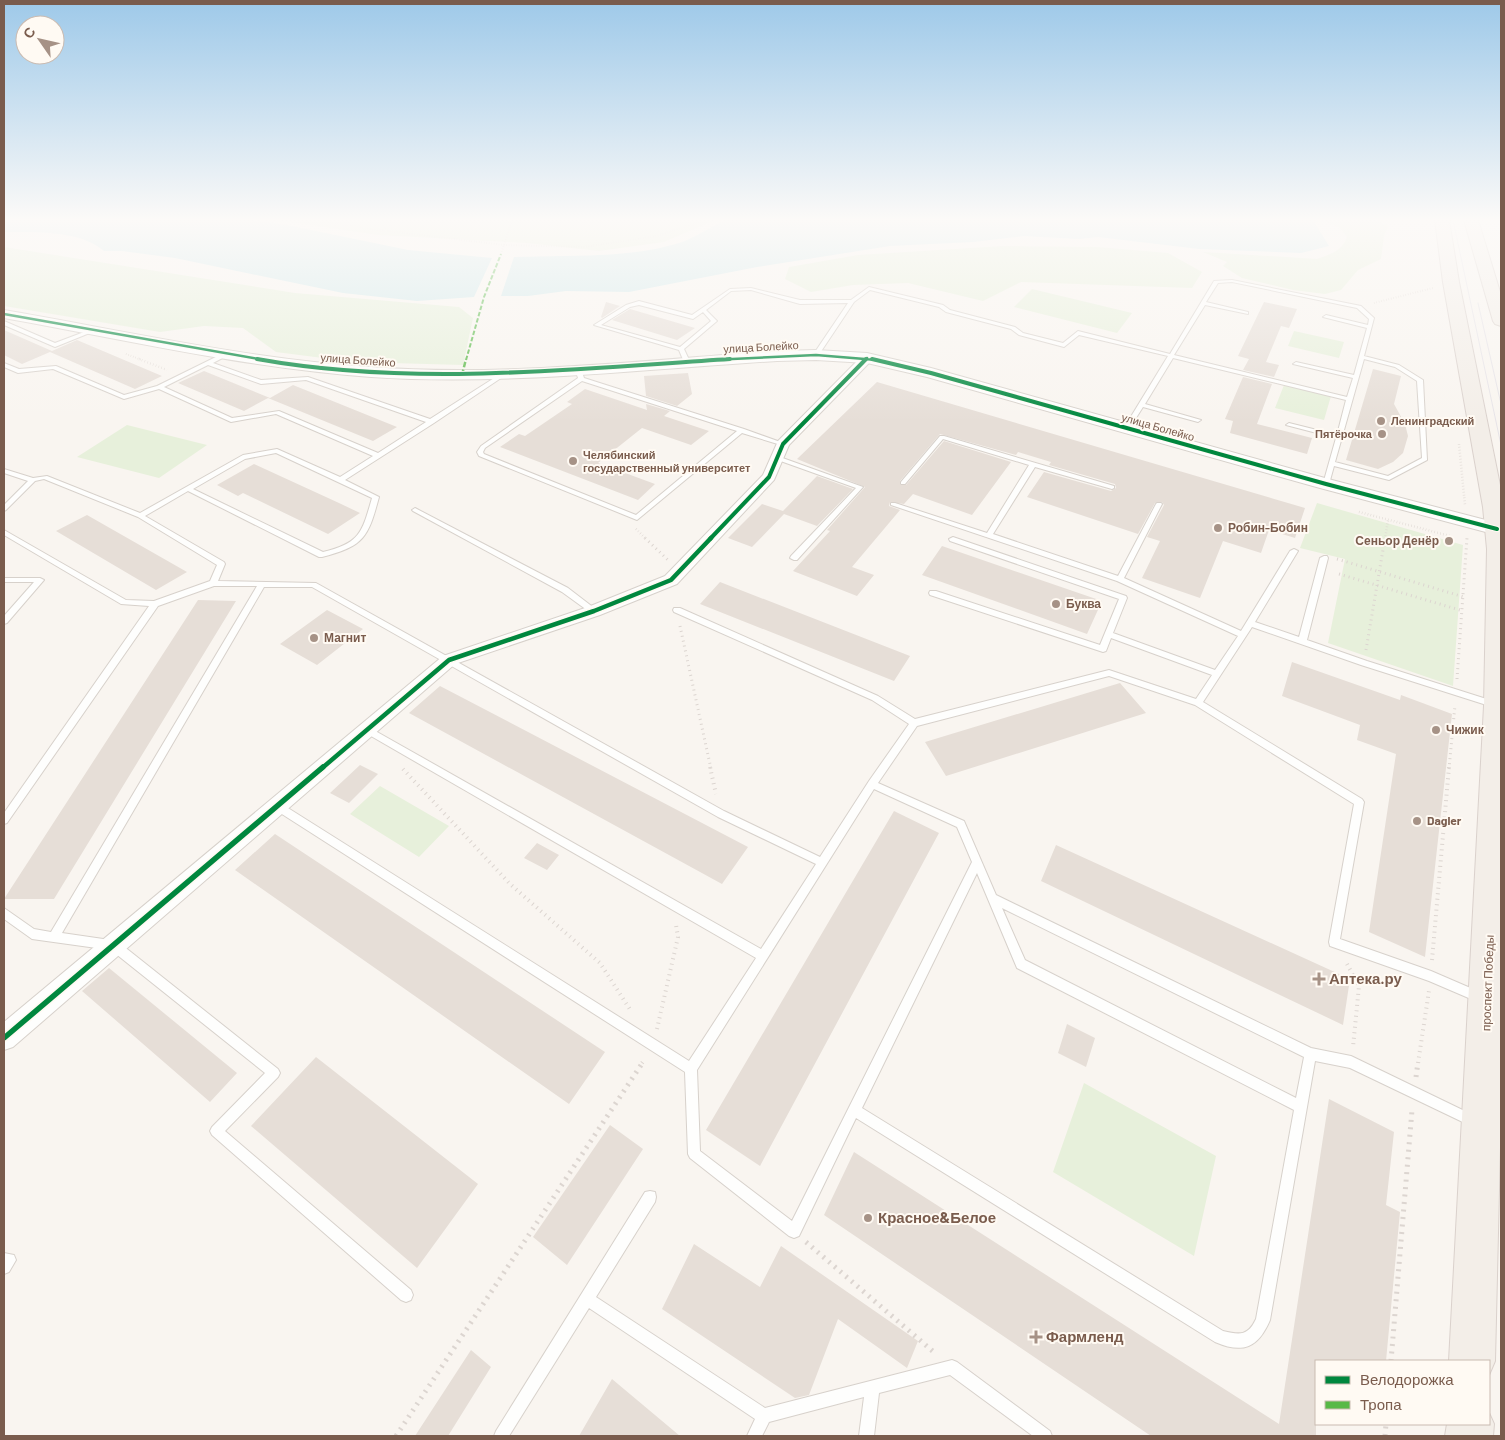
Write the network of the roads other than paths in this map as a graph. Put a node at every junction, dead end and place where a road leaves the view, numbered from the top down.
1 (1213, 287) edge
2 (1266, 287) edge
3 (1446, 287) edge
4 (1493, 287) edge
5 (852, 301) junction
6 (1203, 303) junction
7 (703, 310) junction
8 (1246, 313) dead end
9 (1326, 317) dead end
10 (7, 319) edge
11 (1501, 321) edge
12 (1370, 327) junction
13 (94, 330) junction
14 (226, 354) junction
15 (684, 355) junction
16 (816, 355) junction
17 (1171, 356) junction
18 (1362, 357) junction
19 (867, 358) junction
20 (208, 363) junction
21 (1296, 364) dead end
22 (4, 365) edge
23 (504, 374) junction
24 (579, 374) junction
25 (1356, 377) junction
26 (159, 387) junction
27 (1350, 399) junction
28 (1141, 405) junction
29 (1198, 420) dead end
30 (432, 422) junction
31 (1289, 425) dead end
32 (1127, 428) junction
33 (742, 430) junction
34 (1339, 437) junction
35 (780, 451) junction
36 (378, 456) junction
37 (1332, 463) junction
38 (1033, 464) junction
39 (4, 471) edge
40 (33, 480) junction
41 (340, 480) junction
42 (903, 483) dead end
43 (1326, 484) junction
44 (1112, 487) dead end
45 (188, 488) junction
46 (894, 504) dead end
47 (1160, 504) dead end
48 (4, 509) edge
49 (415, 510) dead end
50 (140, 516) junction
51 (1499, 530) edge
52 (4, 532) edge
53 (988, 536) junction
54 (953, 539) dead end
55 (1294, 551) dead end
56 (794, 558) dead end
57 (1324, 558) dead end
58 (1120, 579) junction
59 (4, 580) edge
60 (212, 582) junction
61 (262, 584) junction
62 (933, 593) dead end
63 (155, 604) junction
64 (677, 610) road end
65 (594, 611) junction
66 (4, 621) edge
67 (1250, 623) junction
68 (1109, 634) junction
69 (1243, 635) junction
70 (1302, 642) junction
71 (448, 660) junction
72 (1218, 674) junction
73 (1198, 703) junction
74 (1498, 706) junction
75 (914, 723) junction
76 (367, 730) junction
77 (872, 784) junction
78 (277, 806) junction
79 (4, 820) edge
80 (822, 862) junction
81 (977, 862) junction
82 (993, 898) junction
83 (4, 914) edge
84 (54, 937) junction
85 (113, 945) junction
86 (763, 956) junction
87 (1487, 1001) junction
88 (4, 1038) edge
89 (1310, 1054) junction
90 (691, 1069) junction
91 (1301, 1107) junction
92 (854, 1110) junction
93 (1481, 1125) junction
94 (650, 1197) dead end
95 (4, 1260) edge
96 (4, 1267) edge
97 (406, 1296) dead end
98 (587, 1298) junction
99 (1472, 1360) edge
100 (872, 1388) junction
101 (764, 1416) junction
102 (500, 1436) edge
103 (754, 1436) edge
104 (867, 1436) edge
105 (1044, 1436) edge

1 - 6 lane
2 - 12 lane
3 - 51 main road, проспект Победы
4 - 11 main road
5 - 7 lane
5 - 16 lane
5 - 17 lane
6 - 8 lane
6 - 17 lane
7 - 15 lane
7 - 15 lane
9 - 12 lane
10 - 13 street, улица Болейко
10 - 13 lane
12 - 18 lane
13 - 14 street, улица Болейко
14 - 20 lane
14 - 23 street, улица Болейко
15 - 16 street, улица Болейко
15 - 24 street, улица Болейко
16 - 19 street, улица Болейко
17 - 27 lane
17 - 28 lane
18 - 25 lane
18 - 37 lane
19 - 32 street, улица Болейко
19 - 35 street
20 - 26 lane
20 - 30 lane
21 - 25 lane
22 - 26 lane
23 - 24 street, улица Болейко
23 - 30 lane
24 - 33 lane
24 - 33 lane
25 - 27 lane
26 - 36 lane
27 - 34 lane
28 - 29 lane
28 - 32 lane
30 - 36 lane
31 - 34 lane
32 - 43 street, улица Болейко
33 - 35 lane
34 - 37 lane
35 - 56 lane
35 - 65 street
36 - 41 lane
37 - 43 lane
38 - 42 lane
38 - 44 lane
38 - 53 lane
39 - 40 lane
40 - 48 lane
40 - 50 lane
41 - 45 lane
41 - 45 lane
43 - 51 street, улица Болейко
45 - 50 lane
46 - 53 lane
47 - 58 lane
49 - 65 lane
50 - 60 lane
51 - 74 main road, проспект Победы
52 - 63 lane
53 - 58 lane
54 - 68 lane
55 - 67 lane
57 - 70 lane
58 - 69 lane
59 - 66 lane
60 - 61 lane
60 - 63 lane
61 - 71 lane
61 - 84 lane
62 - 68 lane
63 - 79 lane
64 - 75 lane
65 - 71 street
67 - 69 lane
67 - 70 lane
68 - 72 lane
69 - 72 lane
70 - 74 lane
71 - 76 street
71 - 80 lane
72 - 73 lane
73 - 75 lane
73 - 87 lane
74 - 87 main road, проспект Победы
75 - 77 lane
76 - 78 street
76 - 86 lane
77 - 80 lane
77 - 81 lane
78 - 85 street
78 - 90 lane
80 - 86 lane
81 - 82 lane
81 - 92 lane
82 - 89 lane
82 - 91 lane
83 - 84 lane
84 - 85 lane
85 - 88 street
85 - 97 lane
86 - 90 lane
87 - 93 main road, проспект Победы
89 - 91 lane
89 - 93 lane
90 - 92 lane
91 - 92 lane
93 - 99 main road, проспект Победы
94 - 98 lane
95 - 96 lane
98 - 101 lane
98 - 102 lane
100 - 101 lane
100 - 104 lane
100 - 105 lane
101 - 103 lane

